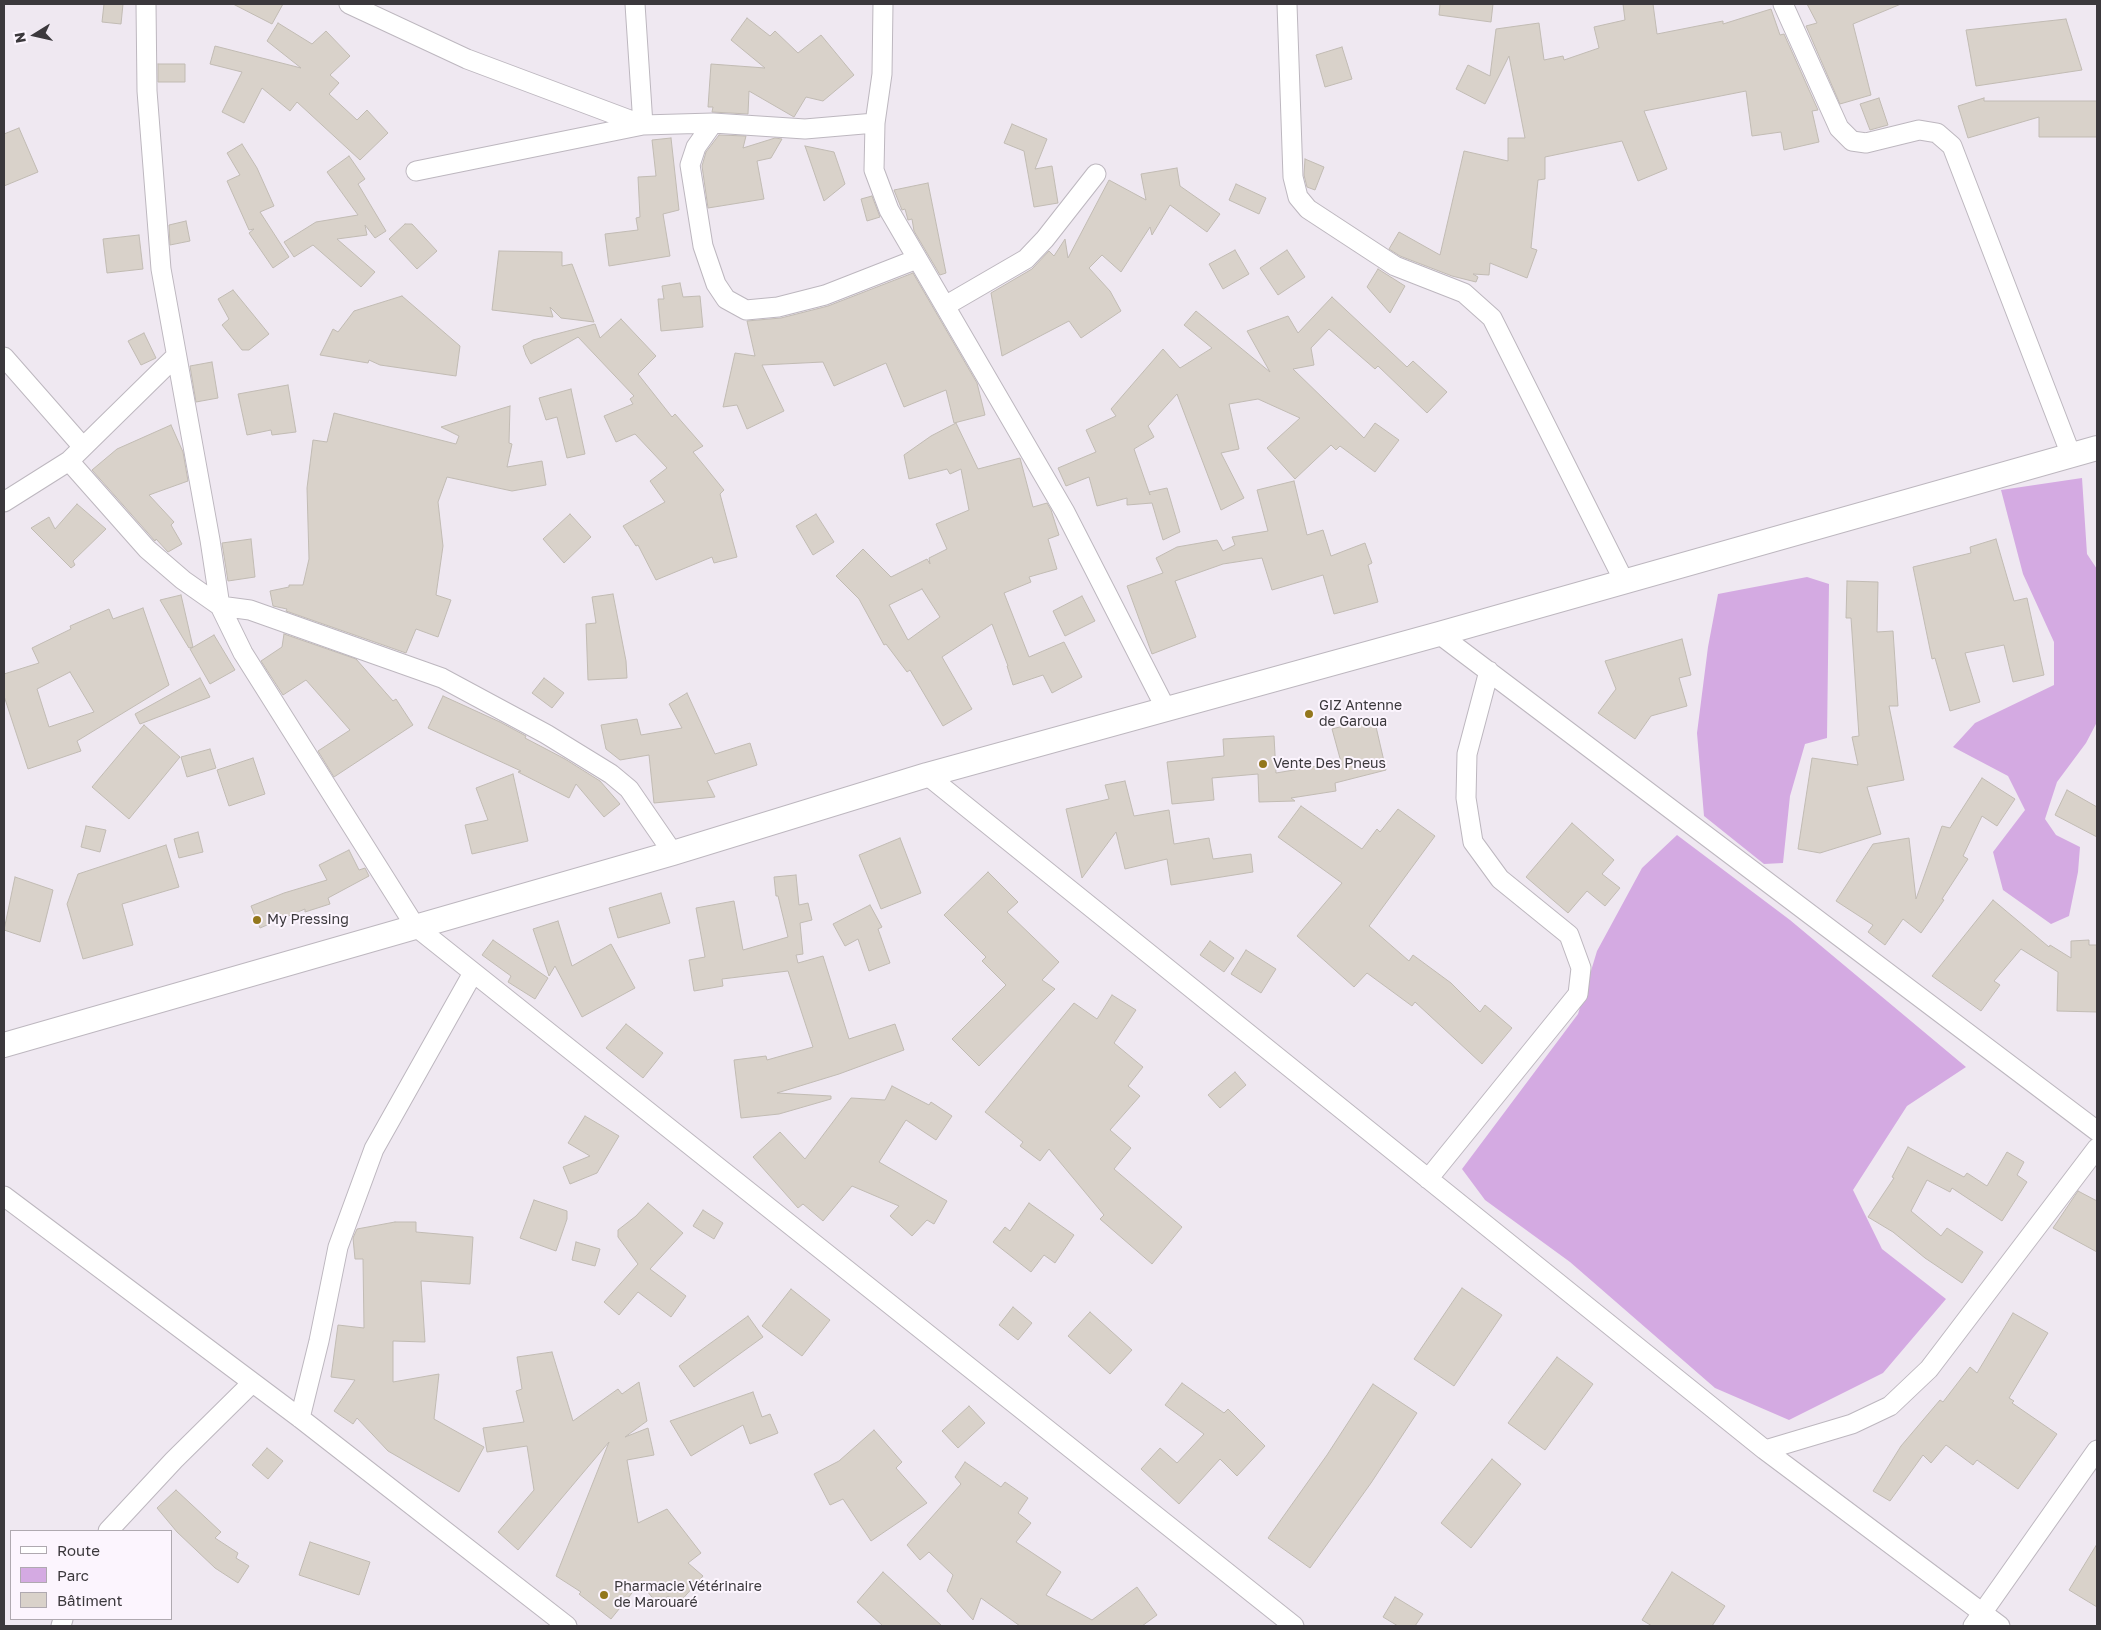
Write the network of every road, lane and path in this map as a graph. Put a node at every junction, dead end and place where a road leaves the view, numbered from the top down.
1 (146, 4) edge
2 (349, 4) edge
3 (636, 4) edge
4 (883, 4) edge
5 (1287, 4) edge
6 (1783, 4) edge
7 (875, 122) junction
8 (713, 123) junction
9 (643, 124) junction
10 (416, 171) dead end
11 (1096, 174) dead end
12 (917, 259) junction
13 (945, 306) junction
14 (176, 356) junction
15 (4, 357) edge
16 (83, 448) junction
17 (2097, 448) edge
18 (2071, 455) junction
19 (69, 461) junction
20 (4, 502) edge
21 (1624, 581) junction
22 (220, 606) junction
23 (1439, 634) junction
24 (1489, 671) junction
25 (1166, 709) junction
26 (927, 775) junction
27 (673, 853) junction
28 (415, 926) junction
29 (473, 973) junction
30 (4, 1046) edge
31 (2097, 1131) edge
32 (2097, 1148) edge
33 (1428, 1179) junction
34 (4, 1196) edge
35 (252, 1383) junction
36 (300, 1418) junction
37 (1765, 1450) junction
38 (2097, 1450) edge
39 (109, 1530) edge
40 (1978, 1619) edge
41 (567, 1626) edge
42 (1294, 1626) edge
43 (2000, 1626) edge

1 - 14 street
2 - 9 street
3 - 9 street
4 - 7 street
5 - 21 street
6 - 18 street
7 - 8 street
7 - 12 street
8 - 9 street
8 - 12 street
9 - 10 street
11 - 13 street
12 - 13 street
13 - 25 street
14 - 16 street
14 - 22 street
15 - 16 street
16 - 19 street
17 - 18 street
18 - 21 street
19 - 20 street
19 - 22 street
21 - 23 street
22 - 27 street
22 - 28 street
23 - 24 street
23 - 25 street
24 - 31 street
24 - 33 street
25 - 26 street
26 - 27 street
26 - 33 street
27 - 28 street
28 - 29 street
28 - 30 street
29 - 36 street
29 - 42 street
32 - 37 street
33 - 37 street
34 - 35 street
35 - 36 street
35 - 39 street
36 - 41 street
37 - 40 street
38 - 40 street
40 - 43 street

